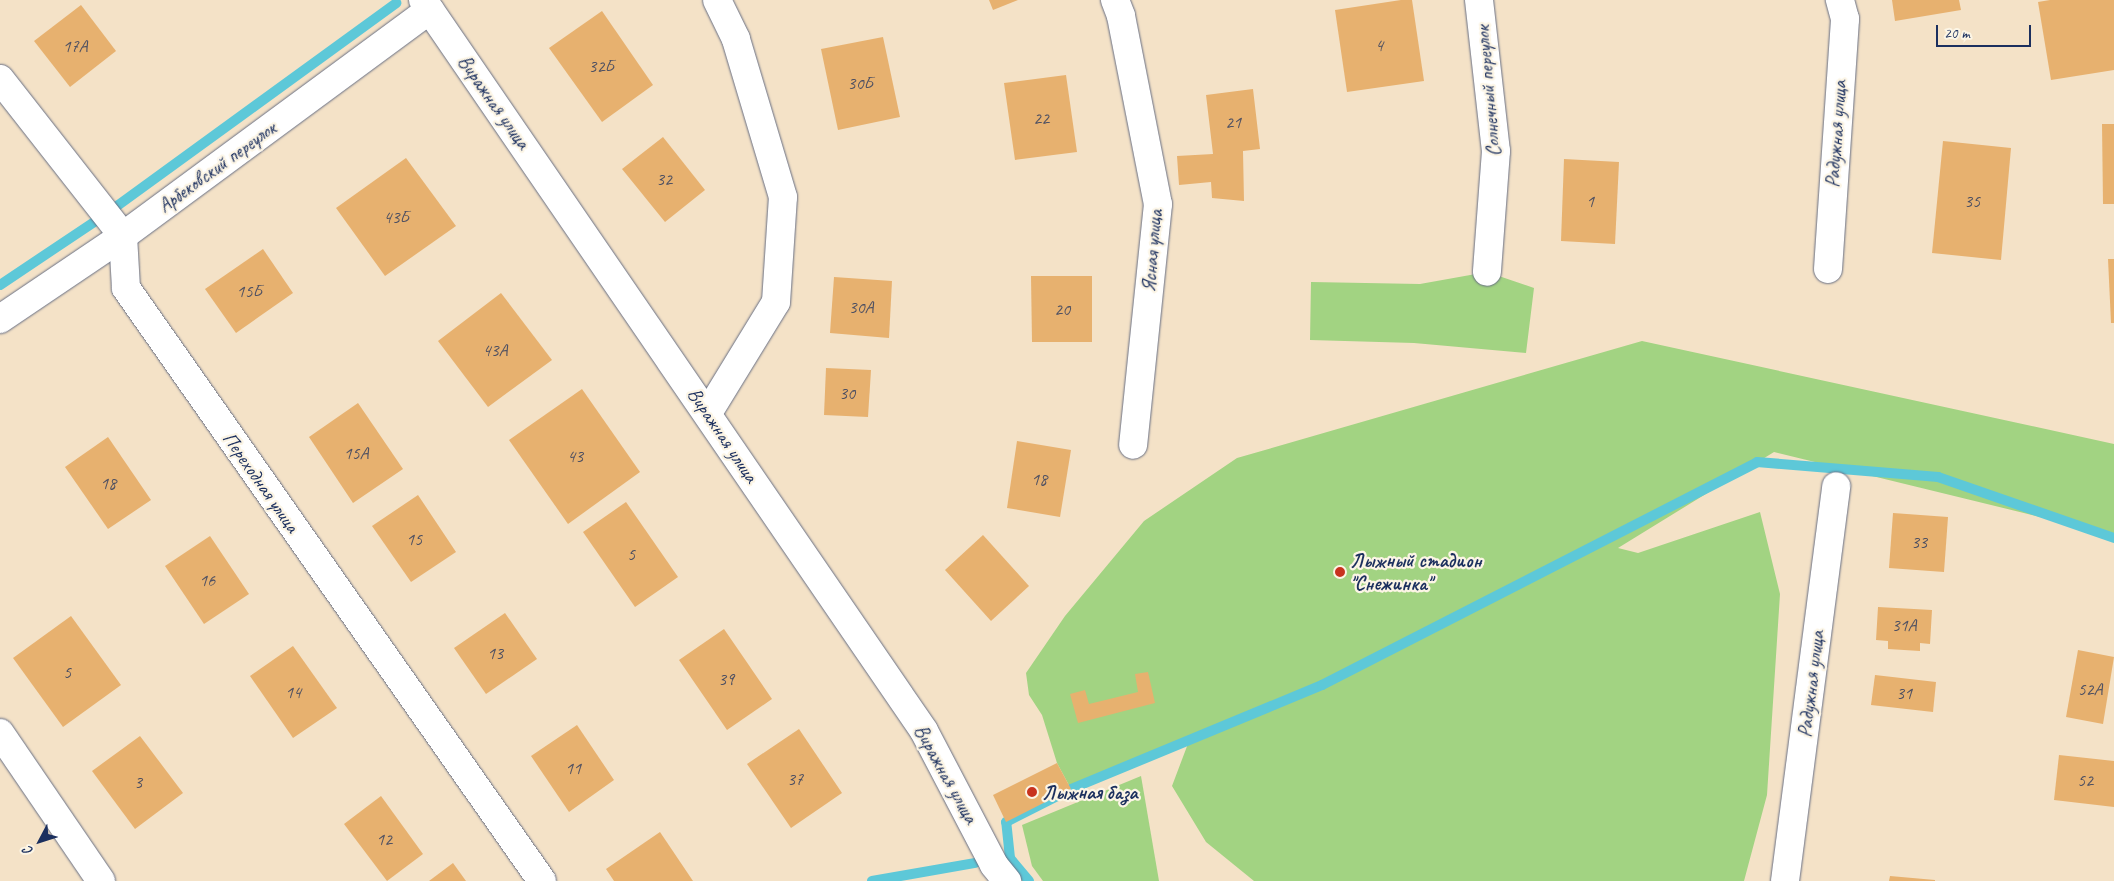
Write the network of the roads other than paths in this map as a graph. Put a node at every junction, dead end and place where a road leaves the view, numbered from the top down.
1 (717, 0) edge
2 (1115, 0) edge
3 (1479, 0) edge
4 (1840, 0) edge
5 (427, 5) edge
6 (0, 79) edge
7 (123, 236) junction
8 (1828, 269) dead end
9 (1487, 272) dead end
10 (0, 319) edge
11 (708, 413) junction
12 (1133, 445) dead end
13 (1836, 486) dead end
14 (0, 733) edge
15 (101, 881) edge
16 (542, 881) edge
17 (1007, 881) edge
18 (1785, 881) edge

1 - 11 street
2 - 12 street, Ясная улица
3 - 9 street, Солнечный переулок
4 - 8 street, Радужная улица
5 - 7 street, Арбековский переулок
5 - 11 street, Виражная улица
6 - 7 street
7 - 10 street, Арбековский переулок
7 - 16 street, Переходная улица
11 - 17 street, Виражная улица
13 - 18 street, Радужная улица
14 - 15 street

